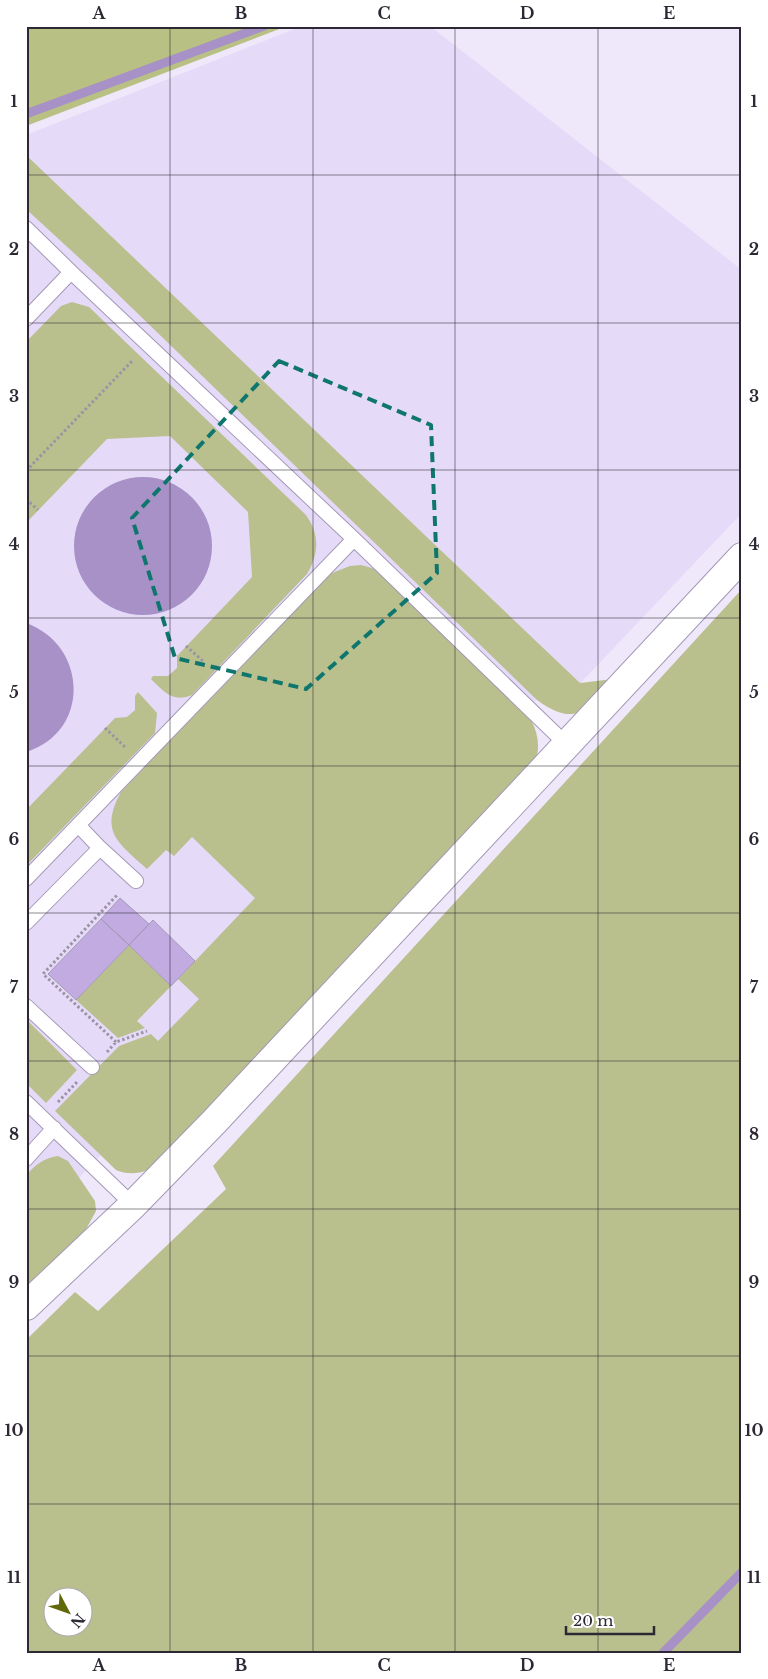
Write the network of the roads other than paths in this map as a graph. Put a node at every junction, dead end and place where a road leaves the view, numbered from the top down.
1 (26, 228) edge
2 (71, 272) junction
3 (26, 319) edge
4 (354, 539) junction
5 (742, 557) edge
6 (566, 744) junction
7 (78, 825) junction
8 (100, 848) junction
9 (26, 879) edge
10 (135, 879) road end
11 (26, 923) edge
12 (26, 1006) edge
13 (92, 1067) dead end
14 (26, 1102) edge
15 (54, 1128) junction
16 (26, 1159) edge
17 (133, 1205) junction
18 (26, 1306) edge

1 - 2 lane
2 - 3 lane
2 - 4 lane
4 - 6 lane
4 - 7 lane
5 - 6 street
6 - 17 street
7 - 8 lane
7 - 9 lane
8 - 10 lane
8 - 11 lane
12 - 13 lane
14 - 15 lane
15 - 16 lane
15 - 17 lane
17 - 18 street

